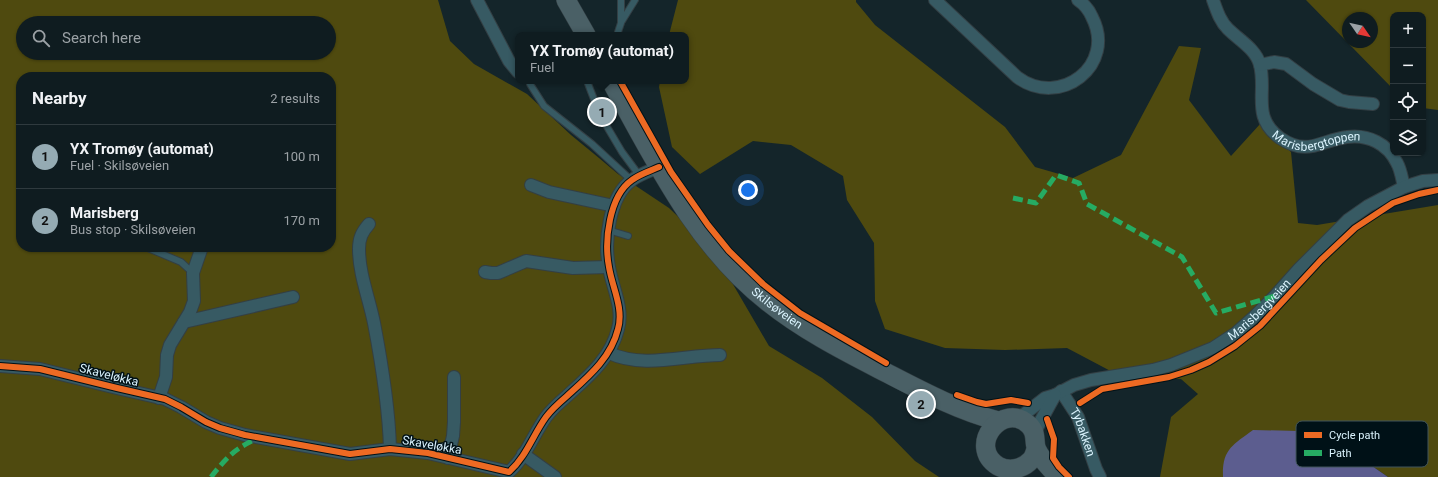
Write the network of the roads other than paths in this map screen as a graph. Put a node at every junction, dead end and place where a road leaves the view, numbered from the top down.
1 (477, 0) edge
2 (566, 0) edge
3 (621, 0) edge
4 (635, 0) edge
5 (935, 0) edge
6 (1078, 0) edge
7 (1213, 0) edge
8 (621, 22) junction
9 (584, 32) edge
10 (618, 32) edge
11 (1260, 65) junction
12 (515, 68) edge
13 (530, 84) edge
14 (588, 84) edge
15 (613, 84) edge
16 (1373, 104) dead end
17 (659, 167) junction
18 (635, 178) junction
19 (1438, 180) edge
20 (531, 185) dead end
21 (1404, 186) junction
22 (614, 206) junction
23 (369, 224) dead end
24 (608, 230) junction
25 (628, 236) dead end
26 (157, 252) edge
27 (200, 252) edge
28 (608, 267) junction
29 (485, 272) dead end
30 (193, 273) junction
31 (293, 297) dead end
32 (184, 322) junction
33 (609, 353) junction
34 (720, 355) dead end
35 (0, 366) edge
36 (454, 376) dead end
37 (1058, 393) junction
38 (159, 398) junction
39 (939, 400) junction
40 (1021, 417) junction
41 (998, 421) junction
42 (1036, 436) junction
43 (986, 439) junction
44 (390, 449) junction
45 (523, 454) junction
46 (448, 458) junction
47 (1022, 467) junction
48 (555, 477) edge
49 (1043, 477) edge
50 (1058, 477) edge
51 (1100, 477) edge

1 - 12 street
2 - 9 main road
3 - 8 lane
4 - 8 lane
5 - 6 street
7 - 11 street, Marisbergtoppen
8 - 10 lane
11 - 16 street
11 - 21 street, Marisbergtoppen
13 - 18 lane
14 - 18 lane
15 - 17 main road, Skilsøveien
17 - 18 street
17 - 39 main road, Skilsøveien
18 - 22 street, Skaveløkka
19 - 21 street, Marisbergveien
20 - 22 street
21 - 37 street, Marisbergveien
22 - 24 street, Skaveløkka
23 - 44 street
24 - 25 lane
24 - 28 street, Skaveløkka
26 - 30 lane
27 - 30 street
28 - 29 street
28 - 33 street, Skaveløkka
30 - 32 street
31 - 32 street
32 - 38 street
33 - 34 street
33 - 45 street, Skaveløkka
35 - 38 street, Skaveløkka
36 - 46 street
37 - 40 street, Marisbergveien
37 - 42 street
37 - 51 street, Tybakken
38 - 44 street, Skaveløkka
39 - 41 main road, Skilsøveien
39 - 43 main road, Skilsøveien
40 - 41 main road, Skilsøveien
40 - 42 main road
41 - 43 main road
42 - 47 main road
42 - 50 main road
43 - 47 main road
44 - 46 street, Skaveløkka
45 - 46 street, Skaveløkka
45 - 48 street
47 - 49 main road

